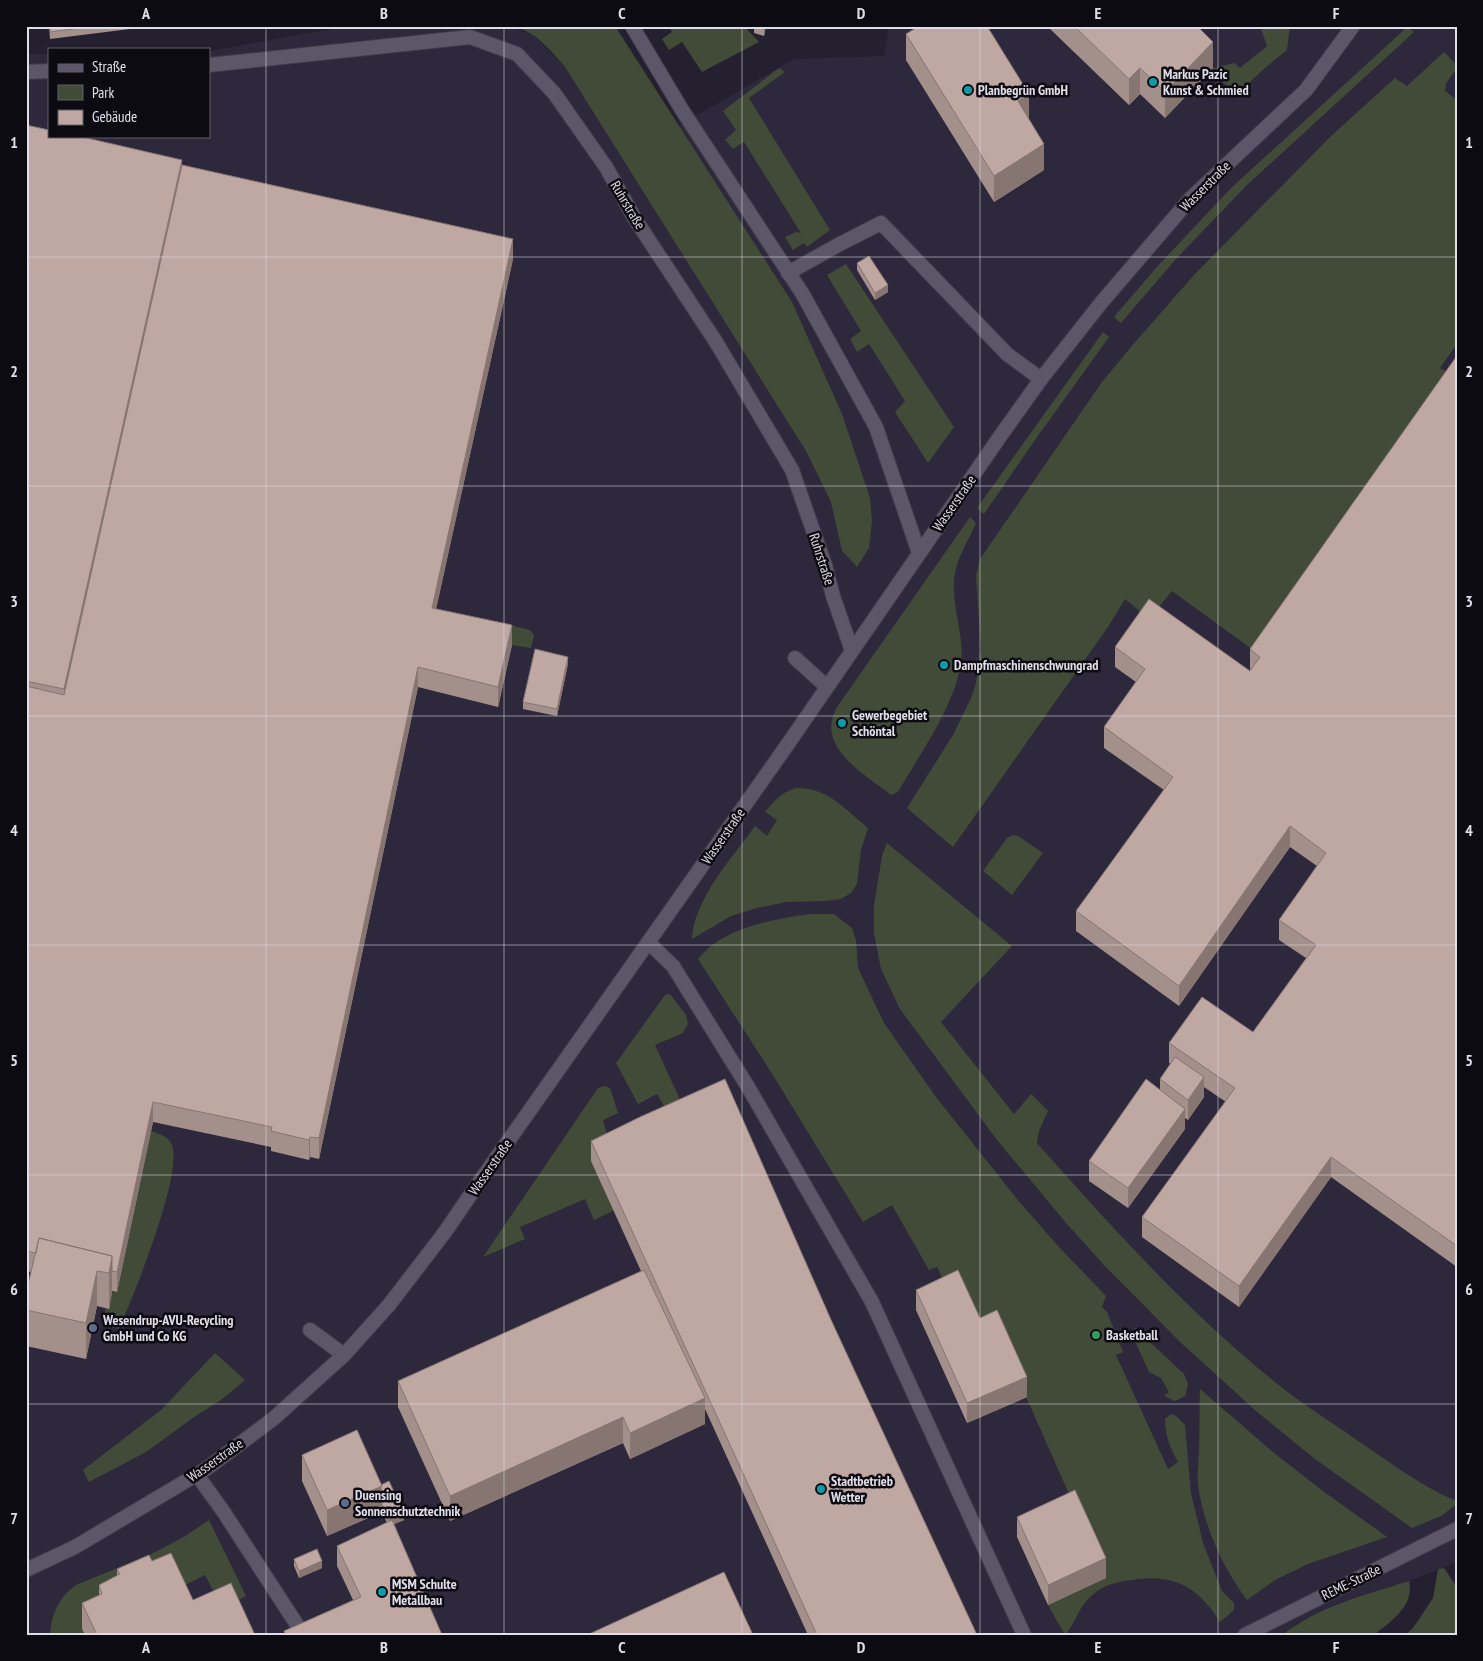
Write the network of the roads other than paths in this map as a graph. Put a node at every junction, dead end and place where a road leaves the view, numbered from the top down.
1 (632, 26) edge
2 (1354, 26) edge
3 (210, 65) edge
4 (48, 71) edge
5 (26, 72) edge
6 (788, 273) junction
7 (1041, 379) junction
8 (920, 553) junction
9 (852, 651) junction
10 (795, 658) dead end
11 (827, 687) junction
12 (648, 942) junction
13 (310, 1330) dead end
14 (344, 1355) junction
15 (196, 1475) junction
16 (1457, 1529) edge
17 (26, 1570) edge
18 (301, 1631) edge
19 (1024, 1635) edge
20 (1245, 1635) edge

1 - 6 street
2 - 7 street, Wasserstraße
3 - 9 street, Ruhrstraße
4 - 5 street
6 - 7 street
6 - 8 street
7 - 8 street, Wasserstraße
8 - 9 street, Wasserstraße
9 - 11 street, Wasserstraße
10 - 11 street
11 - 12 street, Wasserstraße
12 - 14 street, Wasserstraße
12 - 19 street
13 - 14 street
14 - 15 street, Wasserstraße
15 - 17 street, Wasserstraße
15 - 18 street
16 - 20 street, REME-Straße

